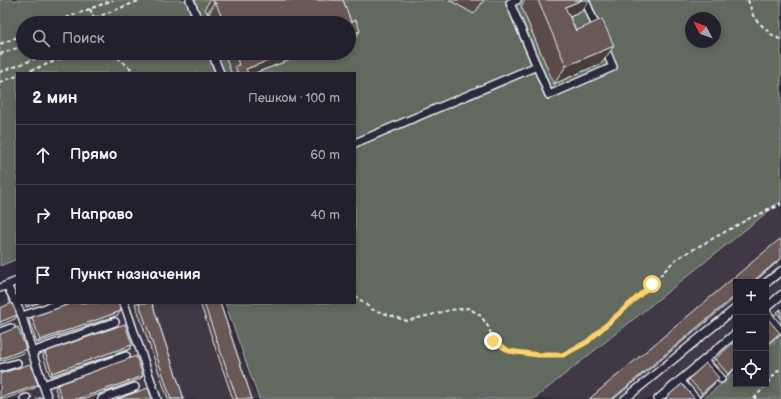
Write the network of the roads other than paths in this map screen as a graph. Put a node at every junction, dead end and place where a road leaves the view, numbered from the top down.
1 (190, 0) edge
2 (517, 0) edge
3 (585, 0) edge
4 (196, 16) edge
5 (215, 60) edge
6 (537, 66) junction
7 (220, 72) edge
8 (356, 143) edge
9 (781, 271) edge
10 (16, 281) edge
11 (769, 281) edge
12 (4, 287) edge
13 (781, 295) edge
14 (58, 304) edge
15 (124, 304) edge
16 (769, 305) edge
17 (733, 310) edge
18 (768, 315) edge
19 (22, 316) junction
20 (115, 322) dead end
21 (12, 328) edge
22 (780, 330) edge
23 (0, 332) edge
24 (733, 337) edge
25 (32, 352) junction
26 (126, 356) dead end
27 (704, 360) junction
28 (17, 363) dead end
29 (0, 368) edge
30 (721, 379) dead end
31 (680, 380) junction
32 (43, 385) junction
33 (135, 387) dead end
34 (48, 399) edge
35 (102, 399) edge
36 (157, 399) edge
37 (625, 399) edge
38 (658, 399) edge
39 (696, 399) edge

1 - 4 lane
2 - 6 lane
3 - 6 lane
5 - 7 lane
6 - 8 lane
9 - 11 lane
10 - 12 lane
12 - 19 lane
13 - 16 lane
14 - 19 lane
15 - 36 lane
17 - 37 lane
18 - 22 lane
19 - 25 lane
20 - 25 lane
21 - 23 lane
24 - 27 lane
25 - 32 lane
26 - 32 lane
27 - 30 lane
27 - 31 lane
28 - 29 lane
31 - 38 lane
31 - 39 lane
32 - 34 lane
33 - 35 lane

